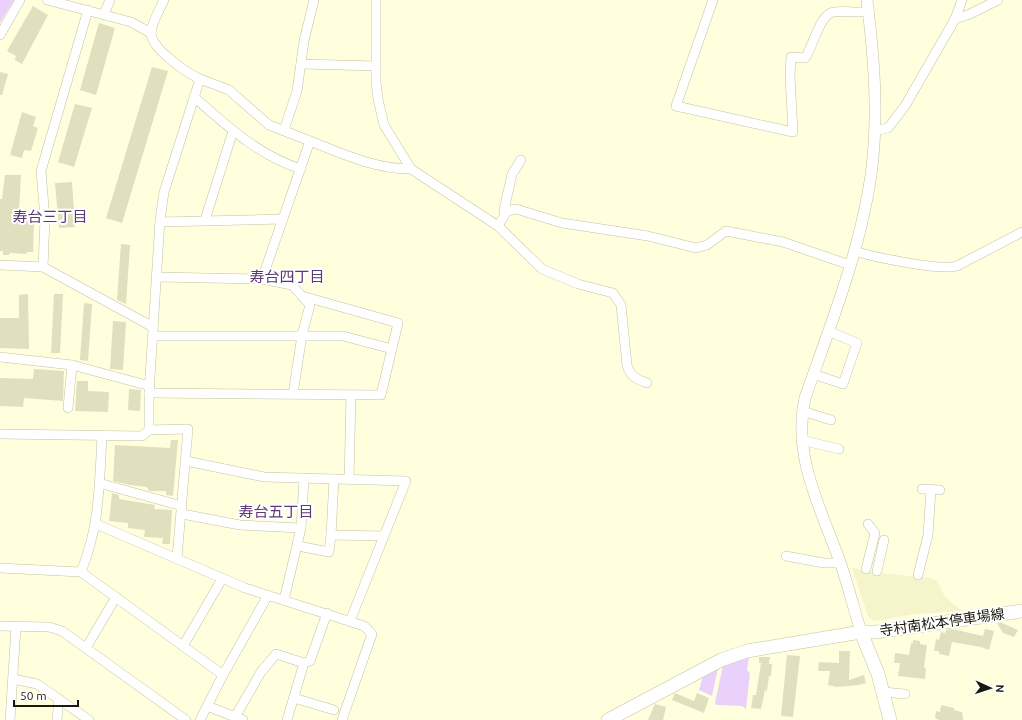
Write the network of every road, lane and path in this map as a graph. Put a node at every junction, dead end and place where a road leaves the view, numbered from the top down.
1 (20, 0) edge
2 (47, 0) edge
3 (110, 0) edge
4 (164, 0) edge
5 (314, 0) edge
6 (376, 0) edge
7 (713, 0) edge
8 (962, 0) edge
9 (998, 0) edge
10 (868, 5) edge
11 (88, 10) junction
12 (104, 14) junction
13 (955, 19) junction
14 (151, 33) junction
15 (0, 35) edge
16 (302, 64) junction
17 (376, 66) junction
18 (200, 79) junction
19 (194, 97) junction
20 (284, 130) junction
21 (233, 131) junction
22 (875, 131) junction
23 (310, 141) junction
24 (521, 160) dead end
25 (301, 169) junction
26 (411, 169) junction
27 (507, 211) junction
28 (283, 219) junction
29 (205, 220) junction
30 (160, 222) junction
31 (498, 226) junction
32 (1022, 232) edge
33 (854, 251) junction
34 (0, 265) edge
35 (850, 265) junction
36 (43, 267) junction
37 (157, 277) junction
38 (262, 279) junction
39 (302, 296) junction
40 (153, 332) junction
41 (828, 332) junction
42 (302, 335) junction
43 (392, 349) junction
44 (0, 356) edge
45 (72, 365) junction
46 (813, 374) junction
47 (647, 383) dead end
48 (149, 390) junction
49 (293, 394) junction
50 (351, 395) junction
51 (68, 408) dead end
52 (802, 411) junction
53 (831, 420) dead end
54 (149, 430) junction
55 (0, 434) edge
56 (102, 437) junction
57 (801, 440) junction
58 (839, 449) dead end
59 (186, 461) junction
60 (304, 479) junction
61 (334, 479) junction
62 (349, 479) junction
63 (99, 483) junction
64 (931, 490) dead end
65 (182, 510) junction
66 (96, 524) junction
67 (868, 524) dead end
68 (301, 528) junction
69 (331, 535) junction
70 (384, 536) junction
71 (884, 540) dead end
72 (298, 546) junction
73 (786, 556) dead end
74 (177, 558) junction
75 (840, 563) junction
76 (0, 568) edge
77 (866, 569) dead end
78 (877, 571) dead end
79 (81, 572) junction
80 (918, 575) dead end
81 (222, 579) junction
82 (268, 595) junction
83 (116, 598) junction
84 (284, 600) junction
85 (1022, 611) edge
86 (327, 614) junction
87 (350, 620) junction
88 (0, 626) edge
89 (16, 627) junction
90 (861, 632) junction
91 (183, 646) junction
92 (86, 648) junction
93 (304, 663) junction
94 (222, 674) junction
95 (13, 679) junction
96 (883, 692) junction
97 (905, 694) dead end
98 (294, 698) junction
99 (59, 699) junction
100 (207, 706) junction
101 (334, 710) dead end
102 (239, 719) edge
103 (10, 720) edge
104 (57, 720) edge
105 (89, 720) edge
106 (186, 720) edge
107 (200, 720) edge
108 (287, 720) edge
109 (342, 720) edge
110 (608, 720) edge
111 (890, 720) edge

1 - 15 street
2 - 11 street
3 - 12 street
4 - 14 street
5 - 16 street
6 - 17 street
7 - 10 street
8 - 13 street
9 - 13 street
10 - 22 street
11 - 12 street
11 - 36 street
12 - 14 street
13 - 22 street
14 - 18 street
16 - 17 street
16 - 20 street
17 - 26 street
18 - 19 street
18 - 20 street
19 - 21 street
19 - 30 street
20 - 23 street
21 - 25 street
21 - 29 street
22 - 33 street
23 - 25 street
23 - 26 street
24 - 27 street
25 - 28 street
26 - 31 street
27 - 31 street
27 - 35 street
28 - 29 street
28 - 38 street
29 - 30 street
30 - 37 street
31 - 47 street
32 - 33 street
33 - 35 street
34 - 36 street
35 - 41 street
36 - 40 street
37 - 38 street
37 - 40 street
38 - 39 street
39 - 42 street
39 - 43 street
40 - 42 street
40 - 48 street
41 - 46 street
41 - 46 street
42 - 43 street
42 - 49 street
43 - 50 street
44 - 45 street
45 - 48 street
45 - 51 street
46 - 52 street
48 - 49 street
48 - 54 street
49 - 50 street
50 - 62 street
52 - 53 street
52 - 57 street
54 - 56 street
54 - 59 street
55 - 56 street
56 - 63 street
57 - 58 street
57 - 75 street
59 - 60 street
59 - 65 street
60 - 61 street
60 - 68 street
61 - 62 street
61 - 69 street
62 - 70 street
63 - 65 street
63 - 66 street
64 - 80 street
65 - 68 street
65 - 74 street
66 - 74 street
66 - 79 street
67 - 77 street
68 - 72 street
69 - 70 street
69 - 72 street
70 - 87 street
71 - 78 street
72 - 84 street
73 - 75 street
74 - 81 street
75 - 90 street
76 - 79 street
79 - 83 street
81 - 82 street
81 - 91 street
82 - 84 street
82 - 94 street
83 - 91 street
83 - 92 street
84 - 86 street
85 - 90 main road, 寺村南松本停車場線
86 - 87 street
86 - 93 street
87 - 109 street
88 - 89 street
89 - 92 street
89 - 95 street
90 - 96 main road
90 - 110 main road, 寺村南松本停車場線
91 - 94 street
92 - 106 street
93 - 98 street
93 - 102 street
94 - 100 street
95 - 99 street
95 - 103 street
96 - 97 street
96 - 111 main road
98 - 101 street
98 - 108 street
99 - 104 street
99 - 105 street
100 - 102 street
100 - 107 street

